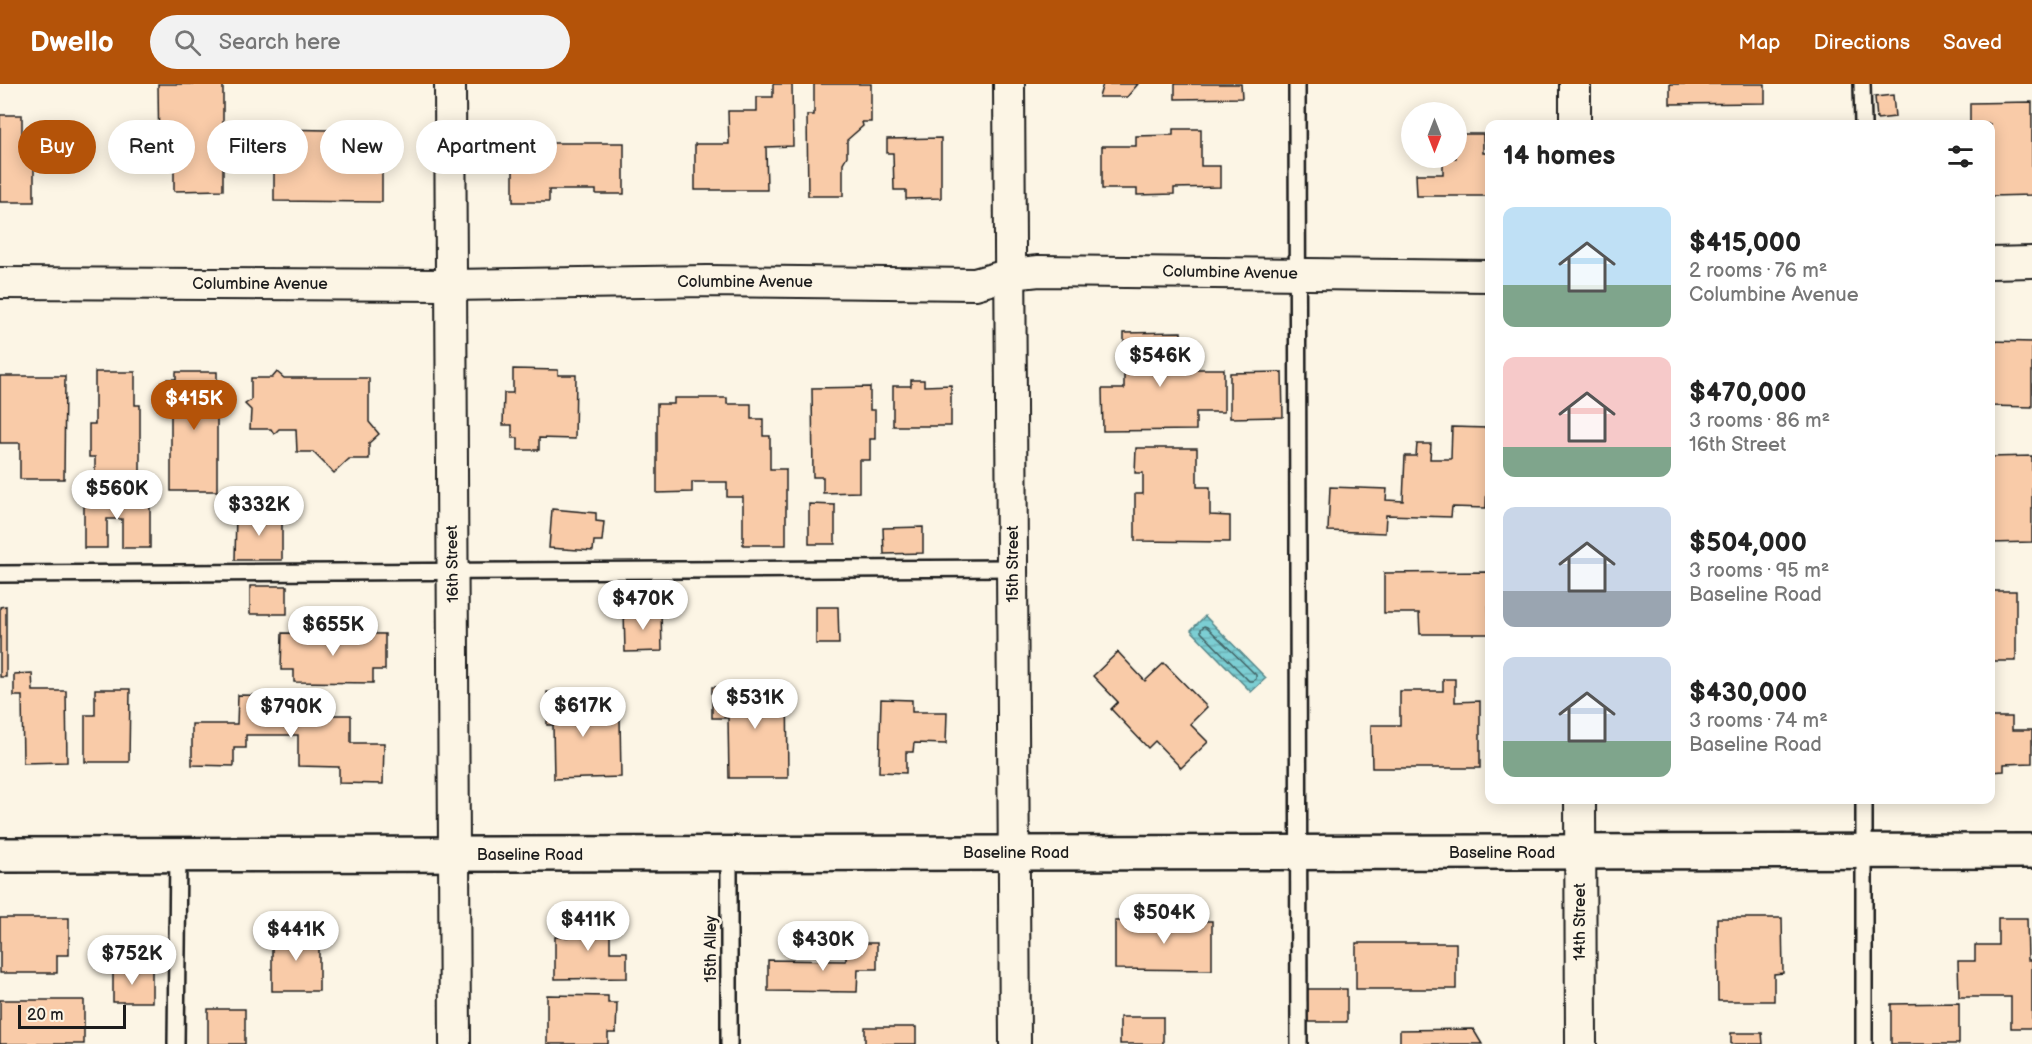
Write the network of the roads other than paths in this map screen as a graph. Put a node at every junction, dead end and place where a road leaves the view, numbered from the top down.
1 (450, 84) edge
2 (1009, 84) edge
3 (1297, 84) edge
4 (1575, 84) edge
5 (1862, 84) edge
6 (1575, 120) edge
7 (1863, 120) edge
8 (1995, 262) edge
9 (2032, 262) edge
10 (1011, 274) junction
11 (1298, 274) junction
12 (1485, 276) edge
13 (0, 283) edge
14 (450, 285) junction
15 (1013, 568) junction
16 (454, 572) junction
17 (0, 574) edge
18 (1580, 804) edge
19 (1864, 804) edge
20 (2032, 851) edge
21 (1864, 852) junction
22 (1014, 853) junction
23 (1299, 853) junction
24 (1580, 853) junction
25 (178, 854) junction
26 (729, 854) junction
27 (0, 855) edge
28 (455, 856) junction
29 (176, 1044) edge
30 (455, 1044) edge
31 (729, 1044) edge
32 (1016, 1044) edge
33 (1299, 1044) edge
34 (1581, 1044) edge
35 (1864, 1044) edge

1 - 14 street, 16th Street
2 - 10 street, 15th Street
3 - 11 lane
4 - 6 street
5 - 7 lane
8 - 9 street
10 - 11 street, Columbine Avenue
10 - 14 street, Columbine Avenue
10 - 15 street, 15th Street
11 - 12 street, Columbine Avenue
11 - 23 lane
13 - 14 street, Columbine Avenue
14 - 16 street, 16th Street
15 - 16 lane
15 - 22 street, 15th Street
16 - 17 lane
16 - 28 street, 16th Street
18 - 24 street, 14th Street
19 - 21 lane
20 - 21 street, Baseline Road
21 - 24 street, Baseline Road
21 - 35 lane
22 - 23 street, Baseline Road
22 - 26 street, Baseline Road
22 - 32 street, 15th Street
23 - 24 street, Baseline Road
23 - 33 lane
24 - 34 street, 14th Street
25 - 27 street, Baseline Road
25 - 28 street, Baseline Road
25 - 29 lane
26 - 28 street, Baseline Road
26 - 31 lane, 15th Alley
28 - 30 street, 16th Street

